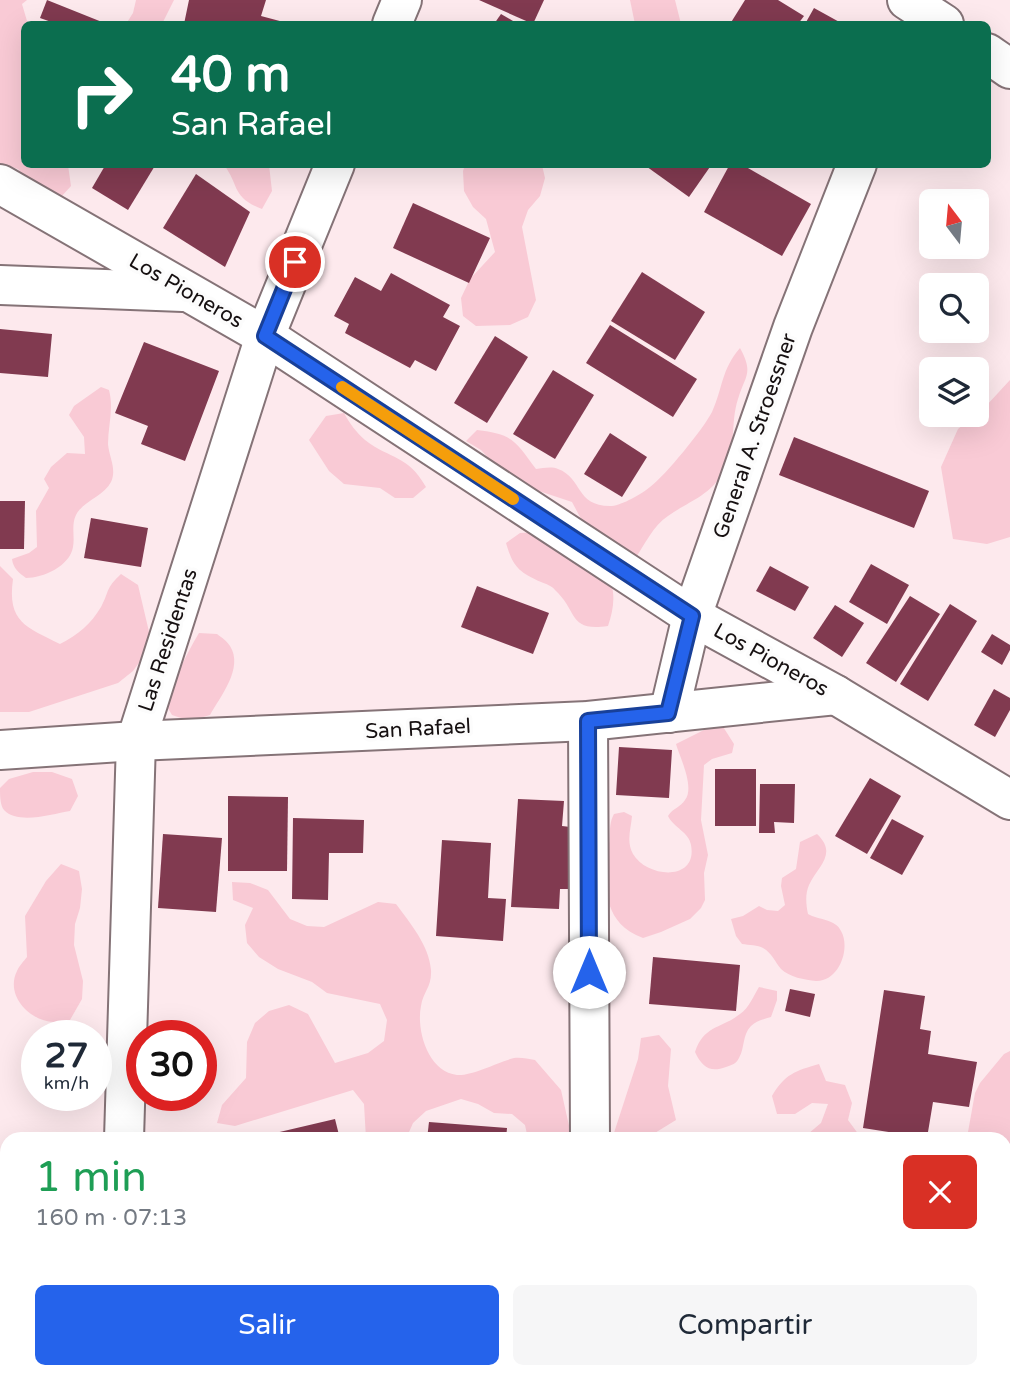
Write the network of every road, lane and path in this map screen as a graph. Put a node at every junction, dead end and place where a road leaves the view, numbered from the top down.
1 (402, 0) edge
2 (393, 21) edge
3 (991, 56) edge
4 (1010, 69) edge
5 (333, 168) edge
6 (855, 168) edge
7 (0, 184) edge
8 (0, 285) edge
9 (189, 293) junction
10 (265, 336) junction
11 (692, 616) junction
12 (836, 695) junction
13 (668, 713) junction
14 (588, 721) junction
15 (136, 741) junction
16 (0, 750) edge
17 (1010, 800) edge
18 (124, 1132) edge
19 (590, 1132) edge

1 - 2 street
3 - 4 street
5 - 10 street, Las Residentas
6 - 11 street, General A. Stroessner
7 - 9 street, Los Pioneros
8 - 9 street
9 - 10 street, Los Pioneros
10 - 11 street, Los Pioneros
10 - 15 street, Las Residentas
11 - 12 street, Los Pioneros
11 - 13 street, General A. Stroessner
12 - 13 street, San Rafael
12 - 17 street, Los Pioneros
13 - 14 street, San Rafael
14 - 15 street, San Rafael
14 - 19 street
15 - 16 street, San Rafael
15 - 18 street, Las Residentas

